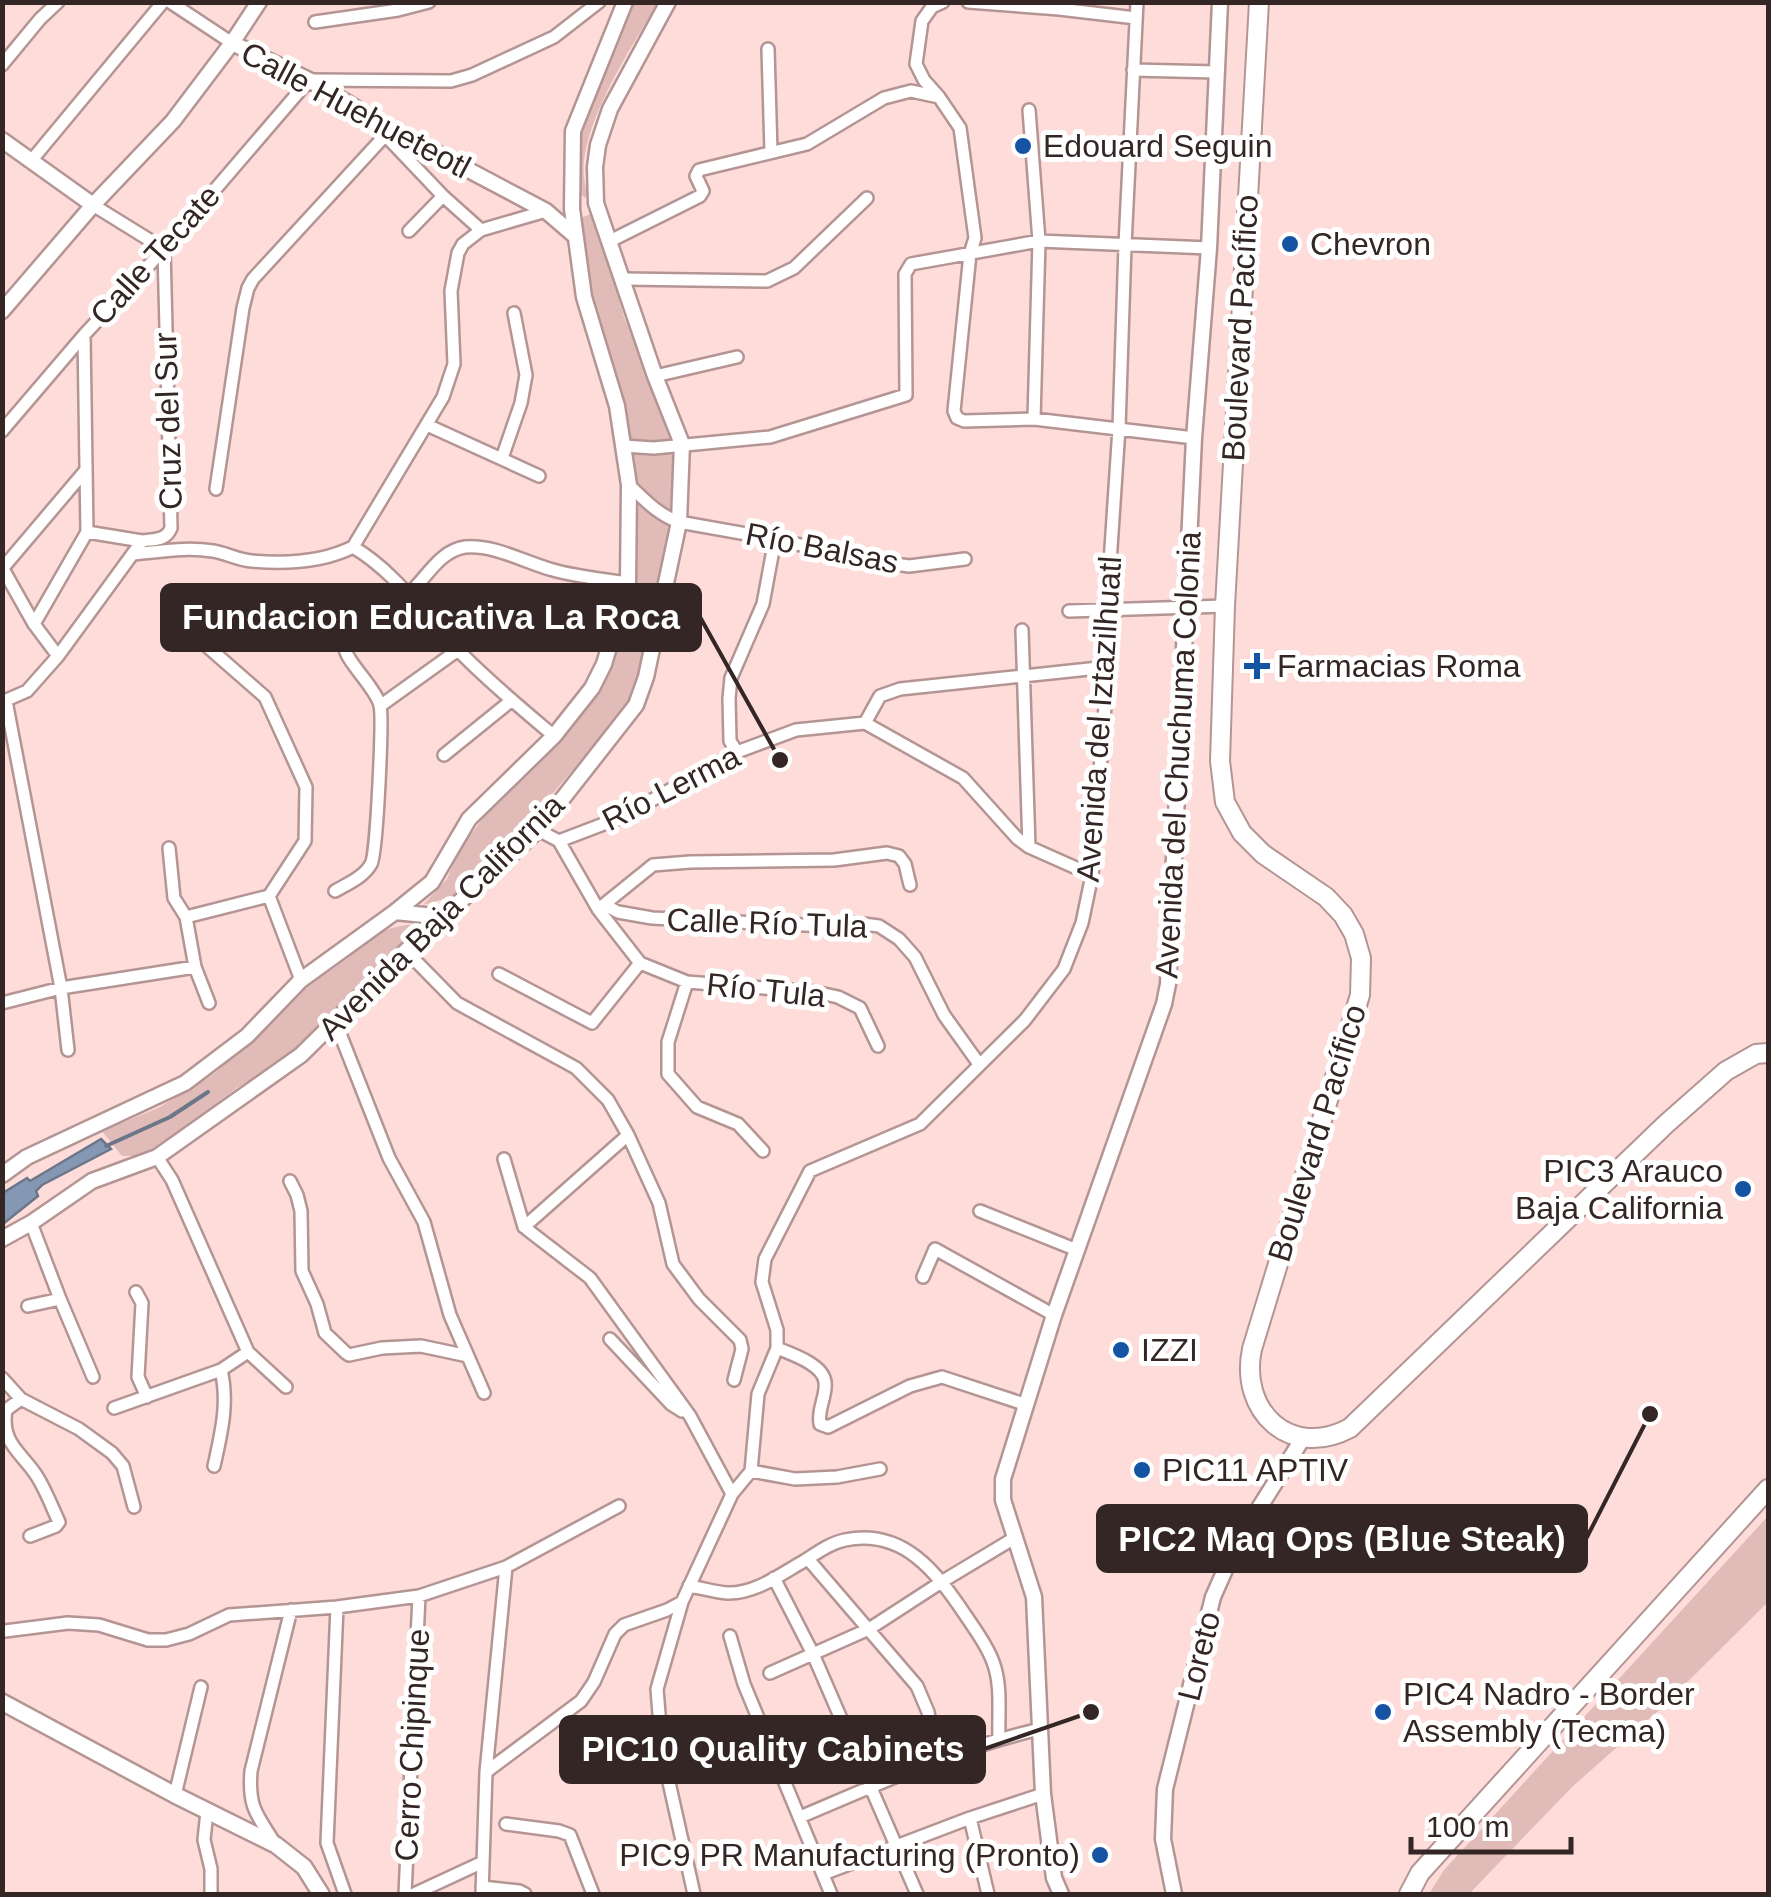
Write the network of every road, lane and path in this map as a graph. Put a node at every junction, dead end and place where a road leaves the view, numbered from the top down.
1 (58, 2) edge
2 (166, 2) edge
3 (259, 2) edge
4 (428, 2) edge
5 (599, 2) edge
6 (625, 2) edge
7 (668, 2) edge
8 (943, 2) edge
9 (968, 2) edge
10 (1137, 2) edge
11 (1220, 2) edge
12 (1259, 2) edge
13 (395, 6) edge
14 (1060, 6) edge
15 (1136, 18) junction
16 (315, 22) dead end
17 (232, 43) junction
18 (768, 49) dead end
19 (2, 65) edge
20 (1133, 70) junction
21 (1216, 72) junction
22 (309, 80) junction
23 (940, 97) junction
24 (1029, 110) dead end
25 (388, 132) junction
26 (2, 140) edge
27 (771, 152) junction
28 (31, 161) junction
29 (443, 196) junction
30 (867, 198) dead end
31 (596, 203) junction
32 (94, 206) junction
33 (572, 209) junction
34 (546, 211) junction
35 (480, 230) junction
36 (409, 231) dead end
37 (575, 236) junction
38 (610, 241) junction
39 (1039, 241) junction
40 (1125, 245) junction
41 (1209, 248) junction
42 (164, 249) junction
43 (970, 254) junction
44 (624, 280) junction
45 (2, 311) edge
46 (514, 313) dead end
47 (84, 335) junction
48 (737, 357) dead end
49 (655, 376) junction
50 (1034, 419) junction
51 (427, 425) junction
52 (1119, 428) junction
53 (2, 431) edge
54 (1194, 438) junction
55 (682, 444) junction
56 (623, 446) junction
57 (502, 458) junction
58 (85, 471) junction
59 (539, 476) dead end
60 (629, 485) junction
61 (216, 488) dead end
62 (679, 522) junction
63 (87, 532) junction
64 (776, 539) junction
65 (142, 541) junction
66 (353, 547) junction
67 (134, 554) junction
68 (965, 559) dead end
69 (2, 569) edge
70 (628, 582) junction
71 (410, 594) junction
72 (1186, 606) junction
73 (1224, 606) junction
74 (501, 608) dead end
75 (1106, 608) junction
76 (1069, 611) dead end
77 (34, 624) junction
78 (1022, 630) dead end
79 (193, 634) dead end
80 (458, 650) junction
81 (58, 656) junction
82 (1108, 667) junction
83 (1023, 675) junction
84 (512, 700) junction
85 (4, 701) edge
86 (380, 706) junction
87 (865, 722) junction
88 (554, 736) junction
89 (737, 752) junction
90 (444, 755) dead end
91 (538, 830) junction
92 (559, 841) junction
93 (1030, 846) junction
94 (170, 848) dead end
95 (1092, 876) junction
96 (910, 885) dead end
97 (335, 891) dead end
98 (269, 896) junction
99 (602, 907) junction
100 (395, 912) junction
101 (186, 916) junction
102 (444, 917) junction
103 (406, 951) junction
104 (640, 963) junction
105 (195, 967) junction
106 (499, 974) dead end
107 (301, 980) junction
108 (687, 982) junction
109 (62, 988) junction
110 (210, 1002) dead end
111 (2, 1003) edge
112 (335, 1021) junction
113 (878, 1046) dead end
114 (68, 1050) dead end
115 (1768, 1053) edge
116 (979, 1064) junction
117 (628, 1135) junction
118 (763, 1151) dead end
119 (157, 1157) junction
120 (504, 1159) dead end
121 (2, 1175) edge
122 (290, 1181) dead end
123 (980, 1211) dead end
124 (31, 1223) junction
125 (524, 1227) junction
126 (2, 1238) edge
127 (1077, 1250) junction
128 (924, 1277) dead end
129 (136, 1292) dead end
130 (60, 1299) junction
131 (28, 1306) dead end
132 (1054, 1315) junction
133 (610, 1339) dead end
134 (777, 1348) junction
135 (248, 1352) junction
136 (468, 1356) junction
137 (221, 1370) junction
138 (93, 1376) dead end
139 (2, 1378) edge
140 (734, 1380) dead end
141 (286, 1387) dead end
142 (484, 1394) dead end
143 (147, 1397) junction
144 (21, 1398) junction
145 (1028, 1405) junction
146 (114, 1408) dead end
147 (690, 1416) junction
148 (1303, 1438) junction
149 (214, 1466) dead end
150 (880, 1468) dead end
151 (751, 1471) junction
152 (1768, 1489) edge
153 (732, 1494) junction
154 (619, 1506) dead end
155 (134, 1508) dead end
156 (30, 1536) dead end
157 (1016, 1537) junction
158 (808, 1559) junction
159 (506, 1567) junction
160 (774, 1578) junction
161 (942, 1581) junction
162 (690, 1586) junction
163 (419, 1596) junction
164 (682, 1602) junction
165 (337, 1607) junction
166 (291, 1610) junction
167 (869, 1629) junction
168 (5, 1631) edge
169 (730, 1636) dead end
170 (813, 1654) junction
171 (770, 1673) dead end
172 (201, 1687) dead end
173 (2, 1702) edge
174 (1040, 1729) junction
175 (998, 1738) junction
176 (938, 1761) junction
177 (486, 1772) junction
178 (872, 1786) junction
179 (1043, 1794) junction
180 (175, 1795) junction
181 (207, 1811) junction
182 (800, 1817) junction
183 (970, 1818) junction
184 (506, 1824) dead end
185 (276, 1845) junction
186 (898, 1847) junction
187 (482, 1862) junction
188 (823, 1874) junction
189 (482, 1891) edge
190 (211, 1894) edge
191 (321, 1894) edge
192 (346, 1894) edge
193 (405, 1894) edge
194 (414, 1894) edge
195 (524, 1894) edge
196 (593, 1894) edge
197 (694, 1894) edge
198 (831, 1894) edge
199 (917, 1894) edge
200 (988, 1894) edge
201 (1061, 1894) edge
202 (1174, 1894) edge
203 (1409, 1894) edge

1 - 19 street
2 - 17 street, Calle Huehueteotl
2 - 28 street
3 - 17 street
4 - 13 street
5 - 22 street
6 - 33 street, Avenida Baja California
7 - 31 street, Avenida Baja California
8 - 23 street
9 - 14 street
10 - 15 street, Avenida del Iztazilhuatl
11 - 21 street, Avenida del Chuchuma Colonia
12 - 73 main road, Boulevard Pacífico
13 - 16 street
14 - 15 street
15 - 20 street, Avenida del Iztazilhuatl
17 - 22 street, Calle Huehueteotl
17 - 32 street
18 - 27 street
20 - 21 street
20 - 40 street, Avenida del Iztazilhuatl
21 - 41 street, Avenida del Chuchuma Colonia
22 - 25 street, Calle Huehueteotl
22 - 42 street, Calle Tecate
23 - 27 street
23 - 43 street
24 - 39 street
25 - 29 street
25 - 34 street, Calle Huehueteotl
25 - 61 street
26 - 28 street
27 - 38 street
28 - 32 street
29 - 35 street
29 - 36 street
30 - 44 street
31 - 33 street
31 - 38 street, Avenida Baja California
32 - 42 street
32 - 45 street
33 - 34 street
33 - 37 street, Avenida Baja California
34 - 35 street
34 - 37 street, Calle Huehueteotl
35 - 51 street
37 - 56 street, Avenida Baja California
38 - 44 street, Avenida Baja California
39 - 40 street
39 - 43 street
39 - 50 street
40 - 41 street
40 - 52 street, Avenida del Iztazilhuatl
41 - 54 street, Avenida del Chuchuma Colonia
42 - 47 street, Calle Tecate
42 - 65 street, Cruz del Sur
43 - 50 street
43 - 55 street
44 - 49 street, Avenida Baja California
46 - 57 street
47 - 53 street, Calle Tecate
47 - 58 street
48 - 49 street
49 - 55 street, Avenida Baja California
50 - 52 street
51 - 57 street
51 - 66 street
52 - 54 street
52 - 75 street, Avenida del Iztazilhuatl
54 - 72 street, Avenida del Chuchuma Colonia
55 - 56 street
55 - 62 street, Avenida Baja California
56 - 60 street, Avenida Baja California
57 - 59 street
58 - 63 street
58 - 69 street
60 - 62 street
60 - 70 street, Avenida Baja California
62 - 64 street, Río Balsas
62 - 91 street, Avenida Baja California
63 - 65 street
63 - 77 street
64 - 68 street, Río Balsas
64 - 89 street
65 - 67 street
66 - 67 street
66 - 71 street
67 - 81 street
69 - 77 street
70 - 71 street
70 - 88 street, Avenida Baja California
71 - 80 street
71 - 86 street
72 - 73 street
72 - 75 street
72 - 127 street, Avenida del Chuchuma Colonia
73 - 148 main road, Boulevard Pacífico
74 - 80 street
75 - 76 street
75 - 82 street, Avenida del Iztazilhuatl
77 - 81 street
78 - 83 street
79 - 98 street
80 - 84 street
80 - 86 street
81 - 85 street
82 - 83 street
82 - 95 street, Avenida del Iztazilhuatl
83 - 87 street
83 - 93 street
84 - 88 street
84 - 90 street
85 - 109 street
86 - 97 street
87 - 89 street, Río Lerma
87 - 93 street
88 - 100 street, Avenida Baja California
89 - 92 street, Río Lerma
91 - 92 street
91 - 102 street, Avenida Baja California
92 - 99 street
93 - 95 street
94 - 101 street
95 - 116 street, Avenida del Iztazilhuatl
96 - 99 street
98 - 101 street
98 - 107 street
99 - 104 street
99 - 116 street, Calle Río Tula
100 - 102 street
100 - 107 street, Avenida Baja California
101 - 105 street
102 - 103 street, Avenida Baja California
103 - 112 street, Avenida Baja California
103 - 117 street
104 - 106 street
104 - 108 street, Río Tula
105 - 109 street
105 - 110 street
107 - 121 street, Avenida Baja California
108 - 113 street, Río Tula
108 - 118 street, Río Tula
109 - 111 street
109 - 114 street
112 - 119 street, Avenida Baja California
112 - 136 street
115 - 148 main road
116 - 134 street, Avenida del Iztazilhuatl
117 - 125 street
117 - 140 street
119 - 124 street, Avenida Baja California
119 - 135 street
120 - 125 street
122 - 136 street
123 - 127 street
124 - 126 street, Avenida Baja California
124 - 130 street
125 - 147 street
127 - 132 street, Avenida del Chuchuma Colonia
128 - 132 street
129 - 143 street
130 - 131 street
130 - 138 street
132 - 145 street, Avenida del Chuchuma Colonia
133 - 147 street
134 - 145 street
134 - 151 street
135 - 137 street
135 - 141 street
136 - 142 street
137 - 143 street
137 - 149 street
139 - 144 street
143 - 146 street
144 - 155 street
144 - 156 street
145 - 157 street, Avenida del Chuchuma Colonia
147 - 153 street
148 - 202 street, Loreto
150 - 151 street
151 - 153 street
152 - 203 main road
153 - 162 street
154 - 159 street
157 - 161 street
157 - 174 street, Avenida del Chuchuma Colonia
158 - 160 street
158 - 161 street
158 - 167 street
159 - 163 street
159 - 177 street
160 - 162 street
160 - 170 street
161 - 167 street
161 - 175 street
162 - 164 street
163 - 165 street
163 - 193 street, Cerro Chipinque
164 - 177 street
164 - 197 street
165 - 166 street
165 - 192 street
166 - 168 street
166 - 185 street
167 - 170 street
167 - 176 street
169 - 182 street
170 - 171 street
170 - 178 street
172 - 180 street
173 - 180 main road
174 - 175 street
174 - 179 street, Avenida del Chuchuma Colonia
175 - 176 street
176 - 178 street
177 - 187 street
178 - 182 street
178 - 186 street
179 - 183 street
179 - 201 street, Avenida del Chuchuma Colonia
180 - 181 main road
181 - 185 main road
181 - 190 street
182 - 188 street
183 - 186 street
183 - 200 street
184 - 196 street
185 - 191 main road
186 - 188 street
186 - 199 street
187 - 189 street
187 - 194 street
188 - 198 street
189 - 195 street

